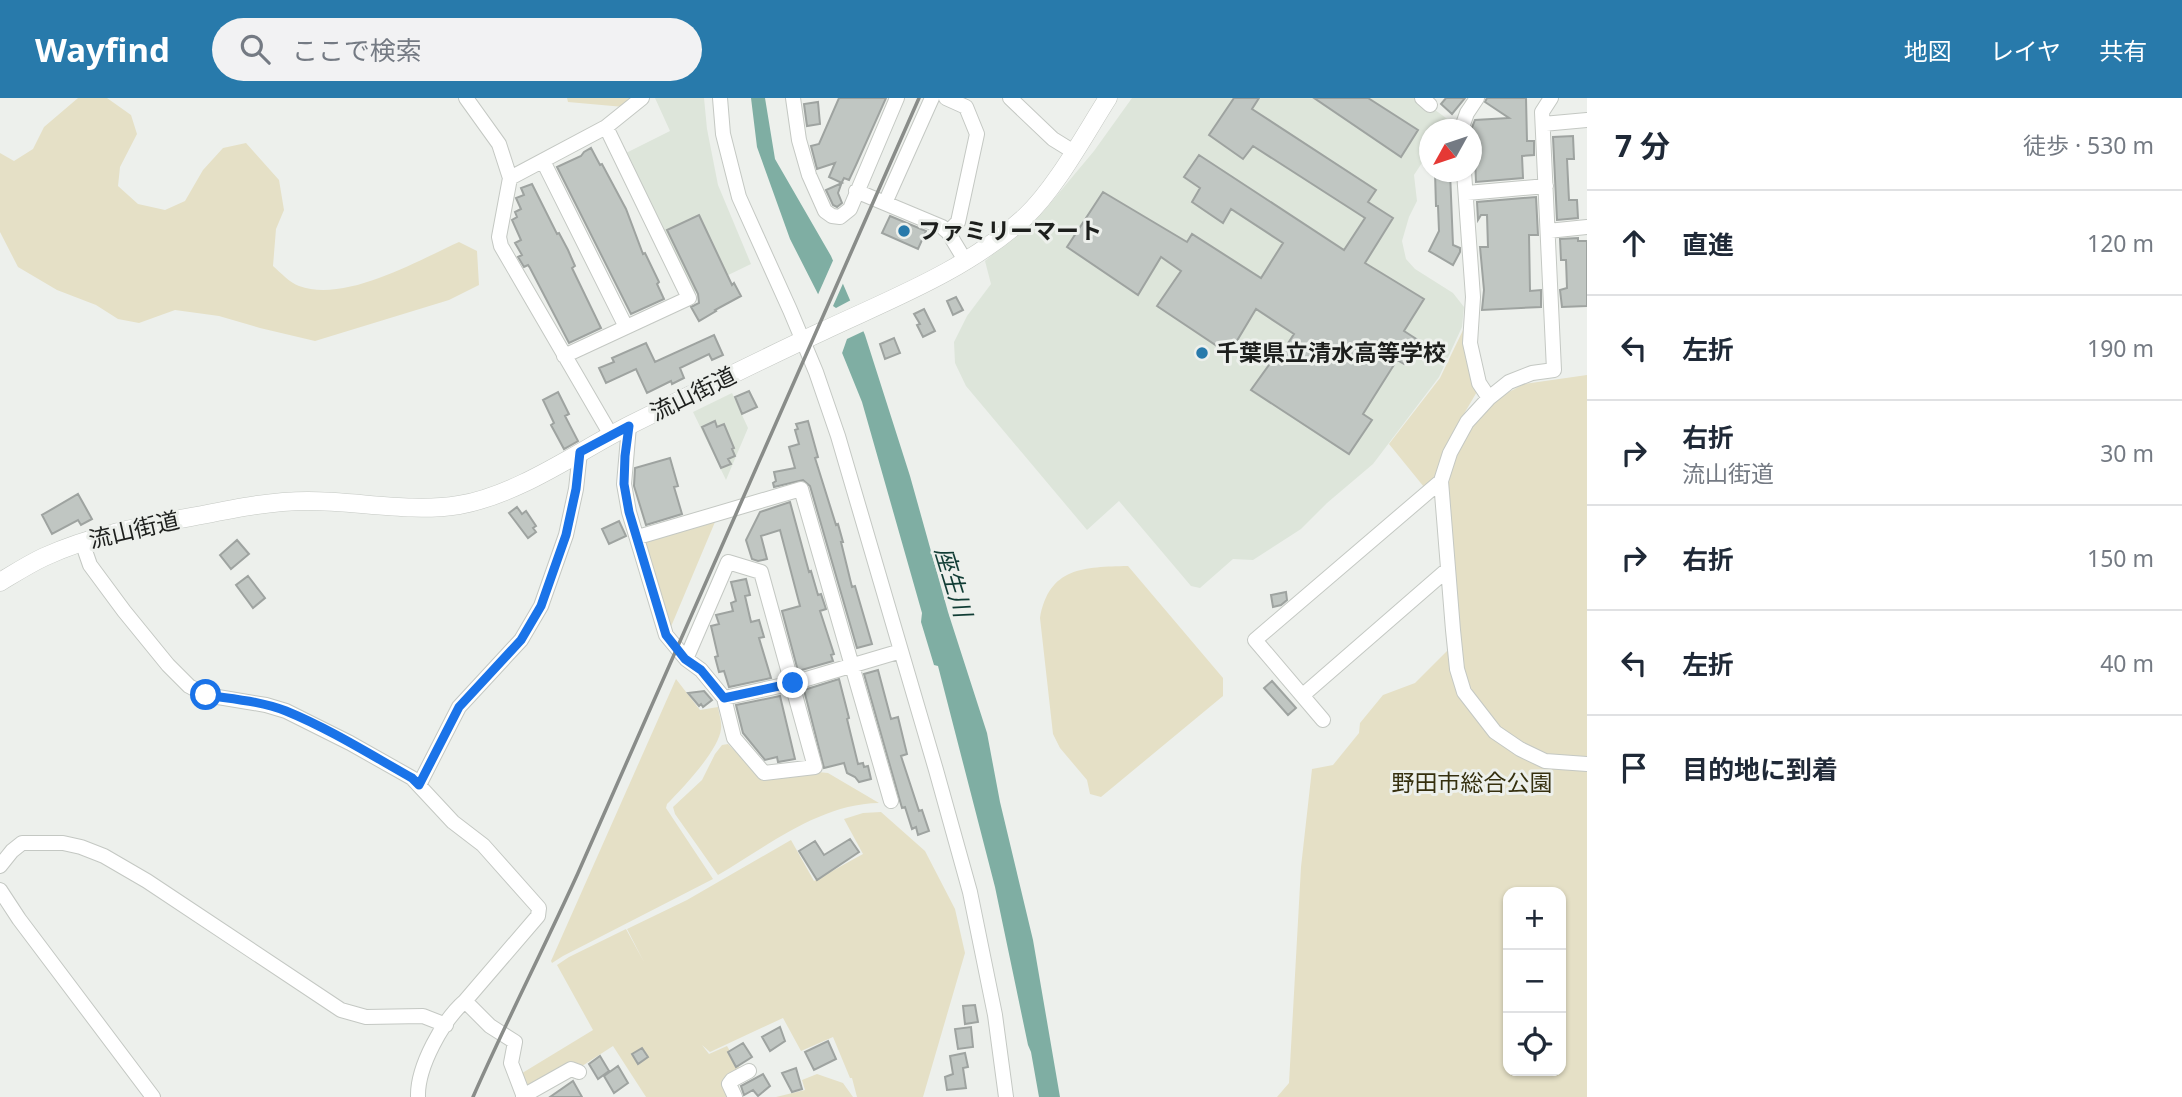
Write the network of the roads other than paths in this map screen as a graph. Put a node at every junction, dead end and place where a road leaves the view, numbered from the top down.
1 (466, 98) edge
2 (642, 98) edge
3 (720, 98) edge
4 (793, 98) edge
5 (897, 98) edge
6 (932, 98) edge
7 (946, 98) edge
8 (1010, 98) edge
9 (1108, 98) edge
10 (1477, 98) edge
11 (1551, 98) edge
12 (1465, 119) edge
13 (1587, 120) edge
14 (1543, 124) junction
15 (606, 127) junction
16 (1074, 152) junction
17 (542, 161) junction
18 (510, 178) junction
19 (1465, 182) edge
20 (1546, 186) junction
21 (856, 191) junction
22 (1467, 193) junction
23 (885, 203) junction
24 (1587, 227) edge
25 (1548, 231) junction
26 (948, 232) junction
27 (966, 262) junction
28 (626, 327) junction
29 (810, 337) junction
30 (564, 356) junction
31 (1489, 398) junction
32 (629, 426) junction
33 (611, 435) junction
34 (580, 452) junction
35 (1441, 481) junction
36 (638, 537) junction
37 (82, 542) junction
38 (1448, 569) junction
39 (0, 582) edge
40 (901, 651) junction
41 (685, 659) junction
42 (853, 665) junction
43 (793, 683) junction
44 (1303, 695) junction
45 (724, 698) junction
46 (1323, 720) dead end
47 (1587, 764) edge
48 (419, 785) junction
49 (891, 801) dead end
50 (0, 866) edge
51 (0, 890) edge
52 (464, 1001) junction
53 (446, 1025) junction
54 (749, 1071) dead end
55 (579, 1072) dead end
56 (524, 1096) edge
57 (153, 1097) edge
58 (418, 1097) edge
59 (735, 1097) edge
60 (1006, 1097) edge

1 - 18 street
2 - 15 street
3 - 29 street
4 - 21 street
5 - 21 street
6 - 23 street
7 - 26 street
8 - 16 street
9 - 16 main road, 流山街道
10 - 12 street
11 - 14 street
13 - 14 street
14 - 20 street
15 - 17 street
15 - 28 street
16 - 27 main road, 流山街道
17 - 18 street
17 - 28 street
18 - 30 street
19 - 22 street
20 - 22 street
20 - 25 street
21 - 23 street
22 - 31 street
23 - 26 street
24 - 25 street
25 - 31 street
26 - 27 street
27 - 29 main road, 流山街道
28 - 30 street
29 - 32 main road, 流山街道
29 - 40 street
30 - 33 street
31 - 35 street
32 - 33 main road, 流山街道
32 - 36 street
33 - 34 main road, 流山街道
34 - 37 main road, 流山街道
34 - 48 street
35 - 38 street
35 - 44 street
36 - 41 street
36 - 42 street
37 - 39 main road, 流山街道
37 - 48 street
38 - 44 street
38 - 47 street
40 - 42 street
40 - 60 street
41 - 43 street
41 - 45 street
42 - 43 street
42 - 49 street
43 - 45 street
43 - 45 street
44 - 46 street
48 - 52 street
50 - 53 street
51 - 57 street
52 - 53 street
52 - 56 street
53 - 58 street
54 - 59 street
55 - 56 street

